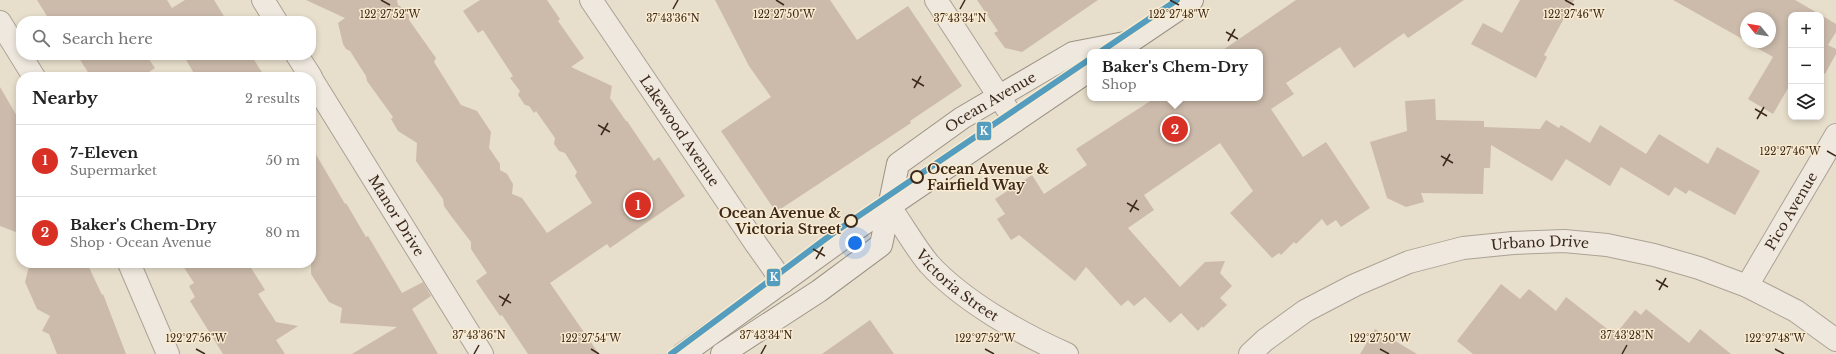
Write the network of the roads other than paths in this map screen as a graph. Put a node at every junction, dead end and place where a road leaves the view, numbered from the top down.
1 (263, 0) edge
2 (591, 0) edge
3 (936, 0) edge
4 (1192, 0) edge
5 (273, 16) edge
6 (0, 22) edge
7 (1123, 47) edge
8 (16, 48) edge
9 (1106, 49) edge
10 (1087, 51) edge
11 (23, 60) edge
12 (300, 60) edge
13 (31, 72) edge
14 (308, 72) edge
15 (1087, 72) edge
16 (316, 85) edge
17 (999, 96) junction
18 (1015, 121) junction
19 (1836, 135) edge
20 (890, 206) junction
21 (131, 268) edge
22 (782, 282) junction
23 (1747, 286) junction
24 (1836, 340) edge
25 (168, 354) edge
26 (482, 354) edge
27 (683, 354) edge
28 (722, 354) edge
29 (1067, 354) edge
30 (1250, 354) edge

1 - 5 street
2 - 22 street, Lakewood Avenue
3 - 17 street
4 - 7 street, Ocean Avenue
6 - 8 street
7 - 9 street, Ocean Avenue
10 - 17 street, Ocean Avenue
11 - 13 street
12 - 14 street, Manor Drive
15 - 18 street, Ocean Avenue
16 - 26 street, Manor Drive
17 - 18 street
17 - 20 street, Ocean Avenue
18 - 20 street, Ocean Avenue
19 - 23 street, Pico Avenue
20 - 22 street, Ocean Avenue
20 - 28 street, Ocean Avenue
20 - 29 street, Victoria Street
21 - 25 street
22 - 27 street, Ocean Avenue
23 - 24 street, Urbano Drive
23 - 30 street, Urbano Drive

